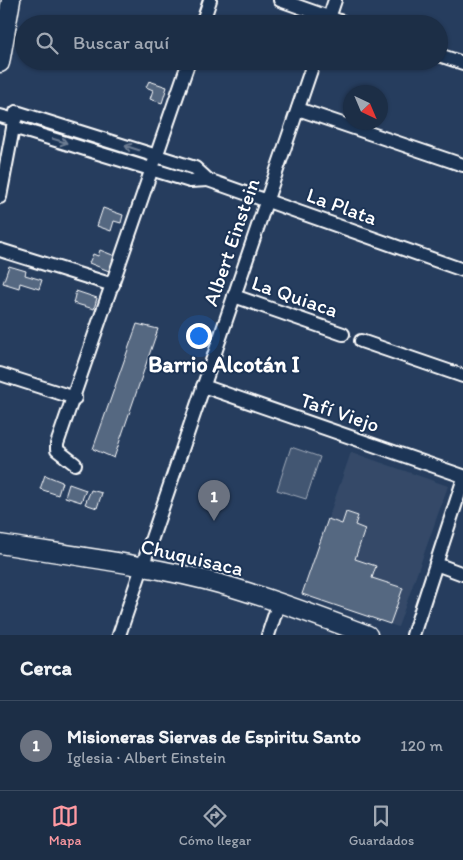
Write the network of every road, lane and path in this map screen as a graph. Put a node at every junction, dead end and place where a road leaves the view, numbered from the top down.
1 (11, 0) edge
2 (210, 0) edge
3 (280, 0) edge
4 (335, 0) edge
5 (205, 15) edge
6 (316, 15) edge
7 (330, 15) edge
8 (2, 41) edge
9 (448, 58) edge
10 (0, 63) edge
11 (463, 63) edge
12 (186, 70) edge
13 (311, 70) edge
14 (298, 109) junction
15 (0, 116) edge
16 (15, 119) junction
17 (157, 156) junction
18 (463, 165) edge
19 (152, 170) junction
20 (208, 180) junction
21 (0, 197) edge
22 (267, 200) junction
23 (0, 250) edge
24 (463, 270) edge
25 (113, 285) junction
26 (234, 296) junction
27 (343, 334) dead end
28 (361, 341) dead end
29 (0, 374) edge
30 (463, 376) edge
31 (203, 386) junction
32 (75, 398) junction
33 (75, 464) dead end
34 (463, 476) edge
35 (463, 481) edge
36 (0, 544) edge
37 (436, 564) junction
38 (142, 567) junction
39 (463, 574) edge
40 (279, 602) junction
41 (119, 635) edge
42 (268, 635) edge
43 (368, 635) edge
44 (413, 635) edge

1 - 8 street
2 - 5 street
3 - 6 street
4 - 7 street
8 - 10 street
9 - 11 street
12 - 17 street
13 - 14 street, Albert Einstein
14 - 18 street
14 - 22 street, Albert Einstein
15 - 16 street
17 -> 16 street
16 -> 19 street
16 - 21 street
17 - 19 street
17 - 20 street
19 - 20 street
19 - 25 street
20 - 22 street, La Plata
22 - 24 street, La Plata
22 - 26 street, Albert Einstein
23 - 25 street
25 - 32 street
26 - 27 street, La Quiaca
26 - 31 street, Albert Einstein
28 - 30 street
29 - 32 street
31 - 34 street, Tafí Viejo
31 - 38 street, Albert Einstein
32 - 33 street
35 - 37 street
36 - 38 street, Chuquisaca
37 - 39 street
37 - 44 street
38 - 40 street, Chuquisaca
38 - 41 street, Albert Einstein
40 - 42 street
40 - 43 street, Chuquisaca

